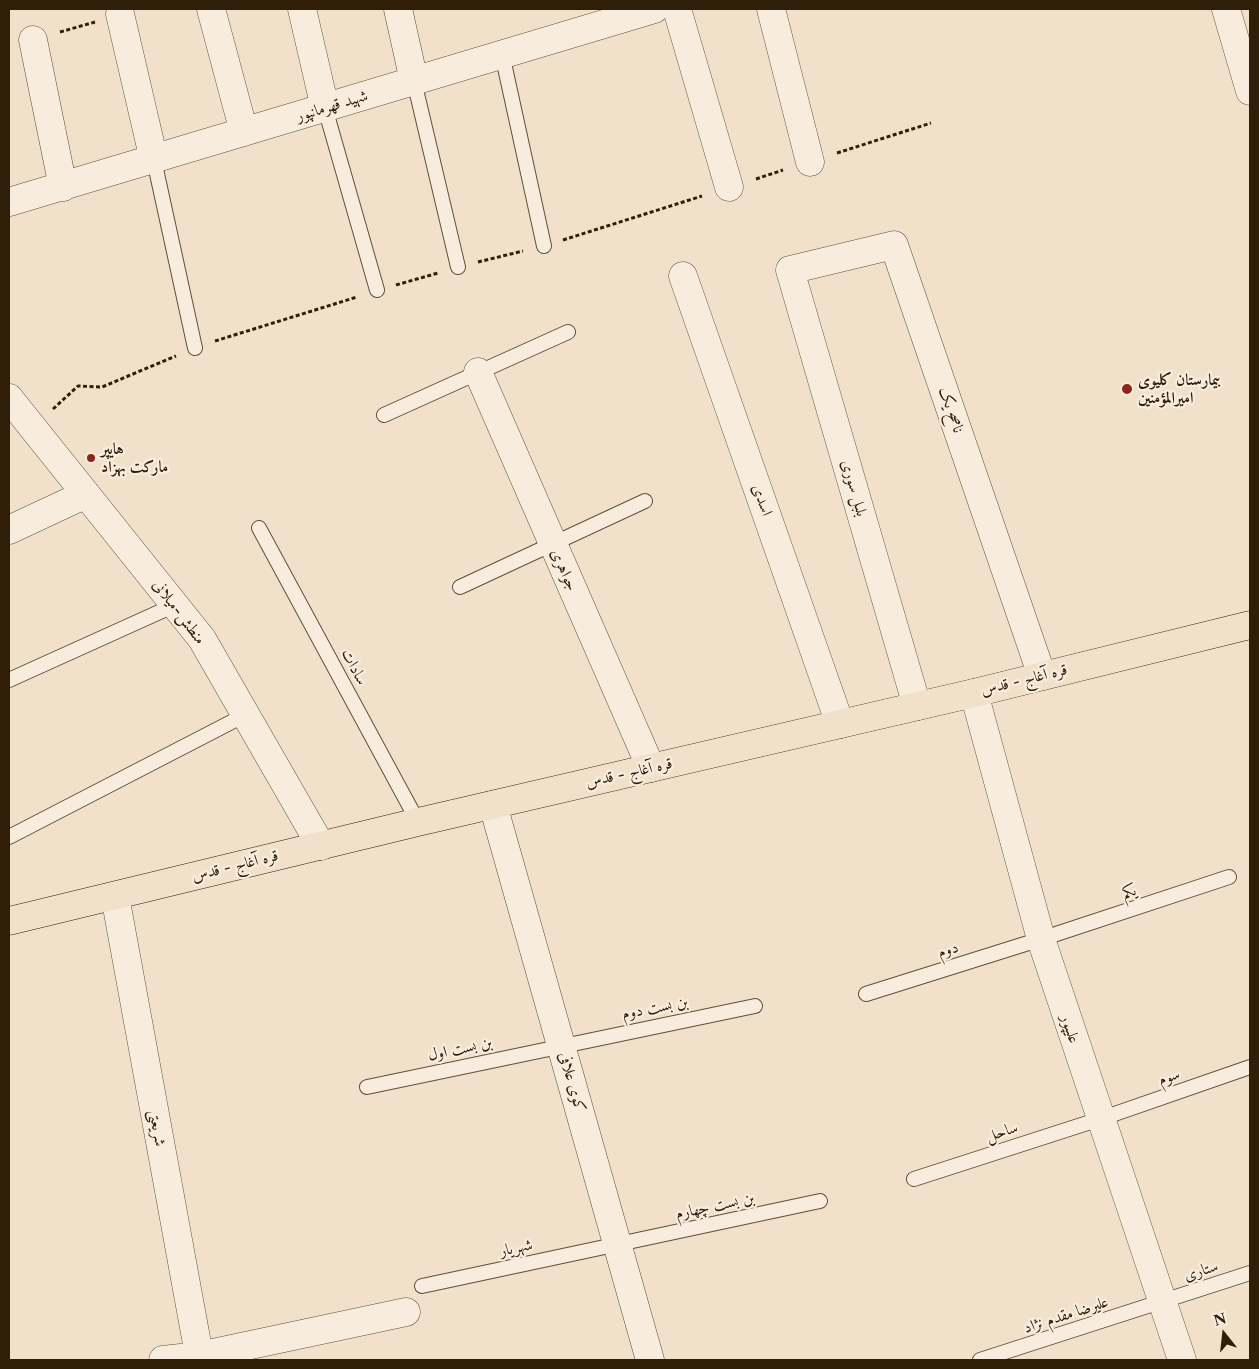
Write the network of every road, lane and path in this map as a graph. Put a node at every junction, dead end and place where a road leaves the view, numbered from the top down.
1 (211, 9) edge
2 (302, 9) edge
3 (398, 9) edge
4 (654, 9) edge
5 (677, 9) edge
6 (770, 9) edge
7 (1226, 9) edge
8 (120, 14) joint
9 (586, 19) edge
10 (33, 40) joint
11 (502, 54) junction
12 (414, 81) junction
13 (1250, 91) edge
14 (325, 108) junction
15 (244, 132) junction
16 (154, 160) junction
17 (810, 162) dead end
18 (63, 187) junction
19 (729, 187) dead end
20 (9, 202) edge
21 (544, 246) dead end
22 (458, 267) dead end
23 (790, 270) joint
24 (683, 276) dead end
25 (377, 290) dead end
26 (568, 332) dead end
27 (195, 348) dead end
28 (478, 372) junction
29 (9, 398) edge
30 (384, 415) dead end
31 (86, 494) junction
32 (645, 501) dead end
33 (259, 528) dead end
34 (9, 530) edge
35 (553, 544) junction
36 (460, 587) dead end
37 (175, 605) junction
38 (1250, 625) edge
39 (1042, 676) junction
40 (9, 680) edge
41 (974, 693) junction
42 (918, 706) junction
43 (245, 715) junction
44 (840, 724) junction
45 (651, 768) junction
46 (493, 805) junction
47 (418, 822) junction
48 (9, 837) edge
49 (321, 846) junction
50 (1228, 877) dead end
51 (114, 896) junction
52 (9, 921) edge
53 (1041, 940) junction
54 (866, 994) dead end
55 (755, 1006) dead end
56 (561, 1045) junction
57 (1250, 1067) edge
58 (366, 1087) dead end
59 (1100, 1119) junction
60 (914, 1179) dead end
61 (820, 1202) dead end
62 (617, 1246) junction
63 (1250, 1273) edge
64 (422, 1286) dead end
65 (1162, 1302) junction
66 (406, 1312) dead end
67 (199, 1358) edge
68 (164, 1360) edge
69 (650, 1360) edge
70 (980, 1360) edge
71 (1182, 1360) edge

1 - 15 street
2 - 14 street
3 - 12 street
4 - 9 street, شهید قهرمانپور
5 - 19 street
6 - 17 street
7 - 13 street
8 - 10 path
8 - 16 street
9 - 11 street, شهید قهرمانپور
10 - 18 street
11 - 12 street, شهید قهرمانپور
11 - 21 lane
12 - 14 street, شهید قهرمانپور
12 - 22 lane
14 - 15 street, شهید قهرمانپور
14 - 25 lane
15 - 16 street, شهید قهرمانپور
16 - 18 street, شهید قهرمانپور
16 - 27 lane
18 - 20 street, شهید قهرمانپور
23 - 39 street, ناصح یک
23 - 42 street, بلبل سوری
24 - 44 street, اسدی
26 - 28 lane
28 - 30 lane
28 - 35 street, جواهری
29 - 31 street, منطش-میلانی
31 - 34 street
31 - 37 street, منطش-میلانی
32 - 35 lane
33 - 47 lane, سادات
35 - 36 lane
35 - 45 street, جواهری
37 - 40 lane
37 - 43 street, منطش-میلانی
38 - 39 main road, قره آغاج - قدس
39 - 41 main road, قره آغاج - قدس
41 - 42 main road, قره آغاج - قدس
41 - 53 street, علیپور
42 - 44 main road, قره آغاج - قدس
43 - 48 lane
43 - 49 street, منطش-میلانی
44 - 45 main road, قره آغاج - قدس
45 - 46 main road, قره آغاج - قدس
46 - 47 main road, قره آغاج - قدس
46 - 56 street, کوی علافی
47 - 49 main road, قره آغاج - قدس
49 - 51 main road, قره آغاج - قدس
50 - 53 lane, یکم
51 - 52 main road, قره آغاج - قدس
51 - 67 street, شریعتی
53 - 54 lane, دوم
53 - 59 street, علیپور
55 - 56 lane, بن بست دوم
56 - 58 lane, بن بست اول
56 - 62 street, کوی علافی
57 - 59 lane, سوم
59 - 60 lane, ساحل
59 - 65 street, علیپور
61 - 62 lane, بن بست چهارم
62 - 64 lane, شهریار
62 - 69 street, کوی علافی
63 - 65 lane, ستاری
65 - 70 lane, علیرضا مقدم نژاد
65 - 71 street, علیپور
66 - 67 street
67 - 68 street

